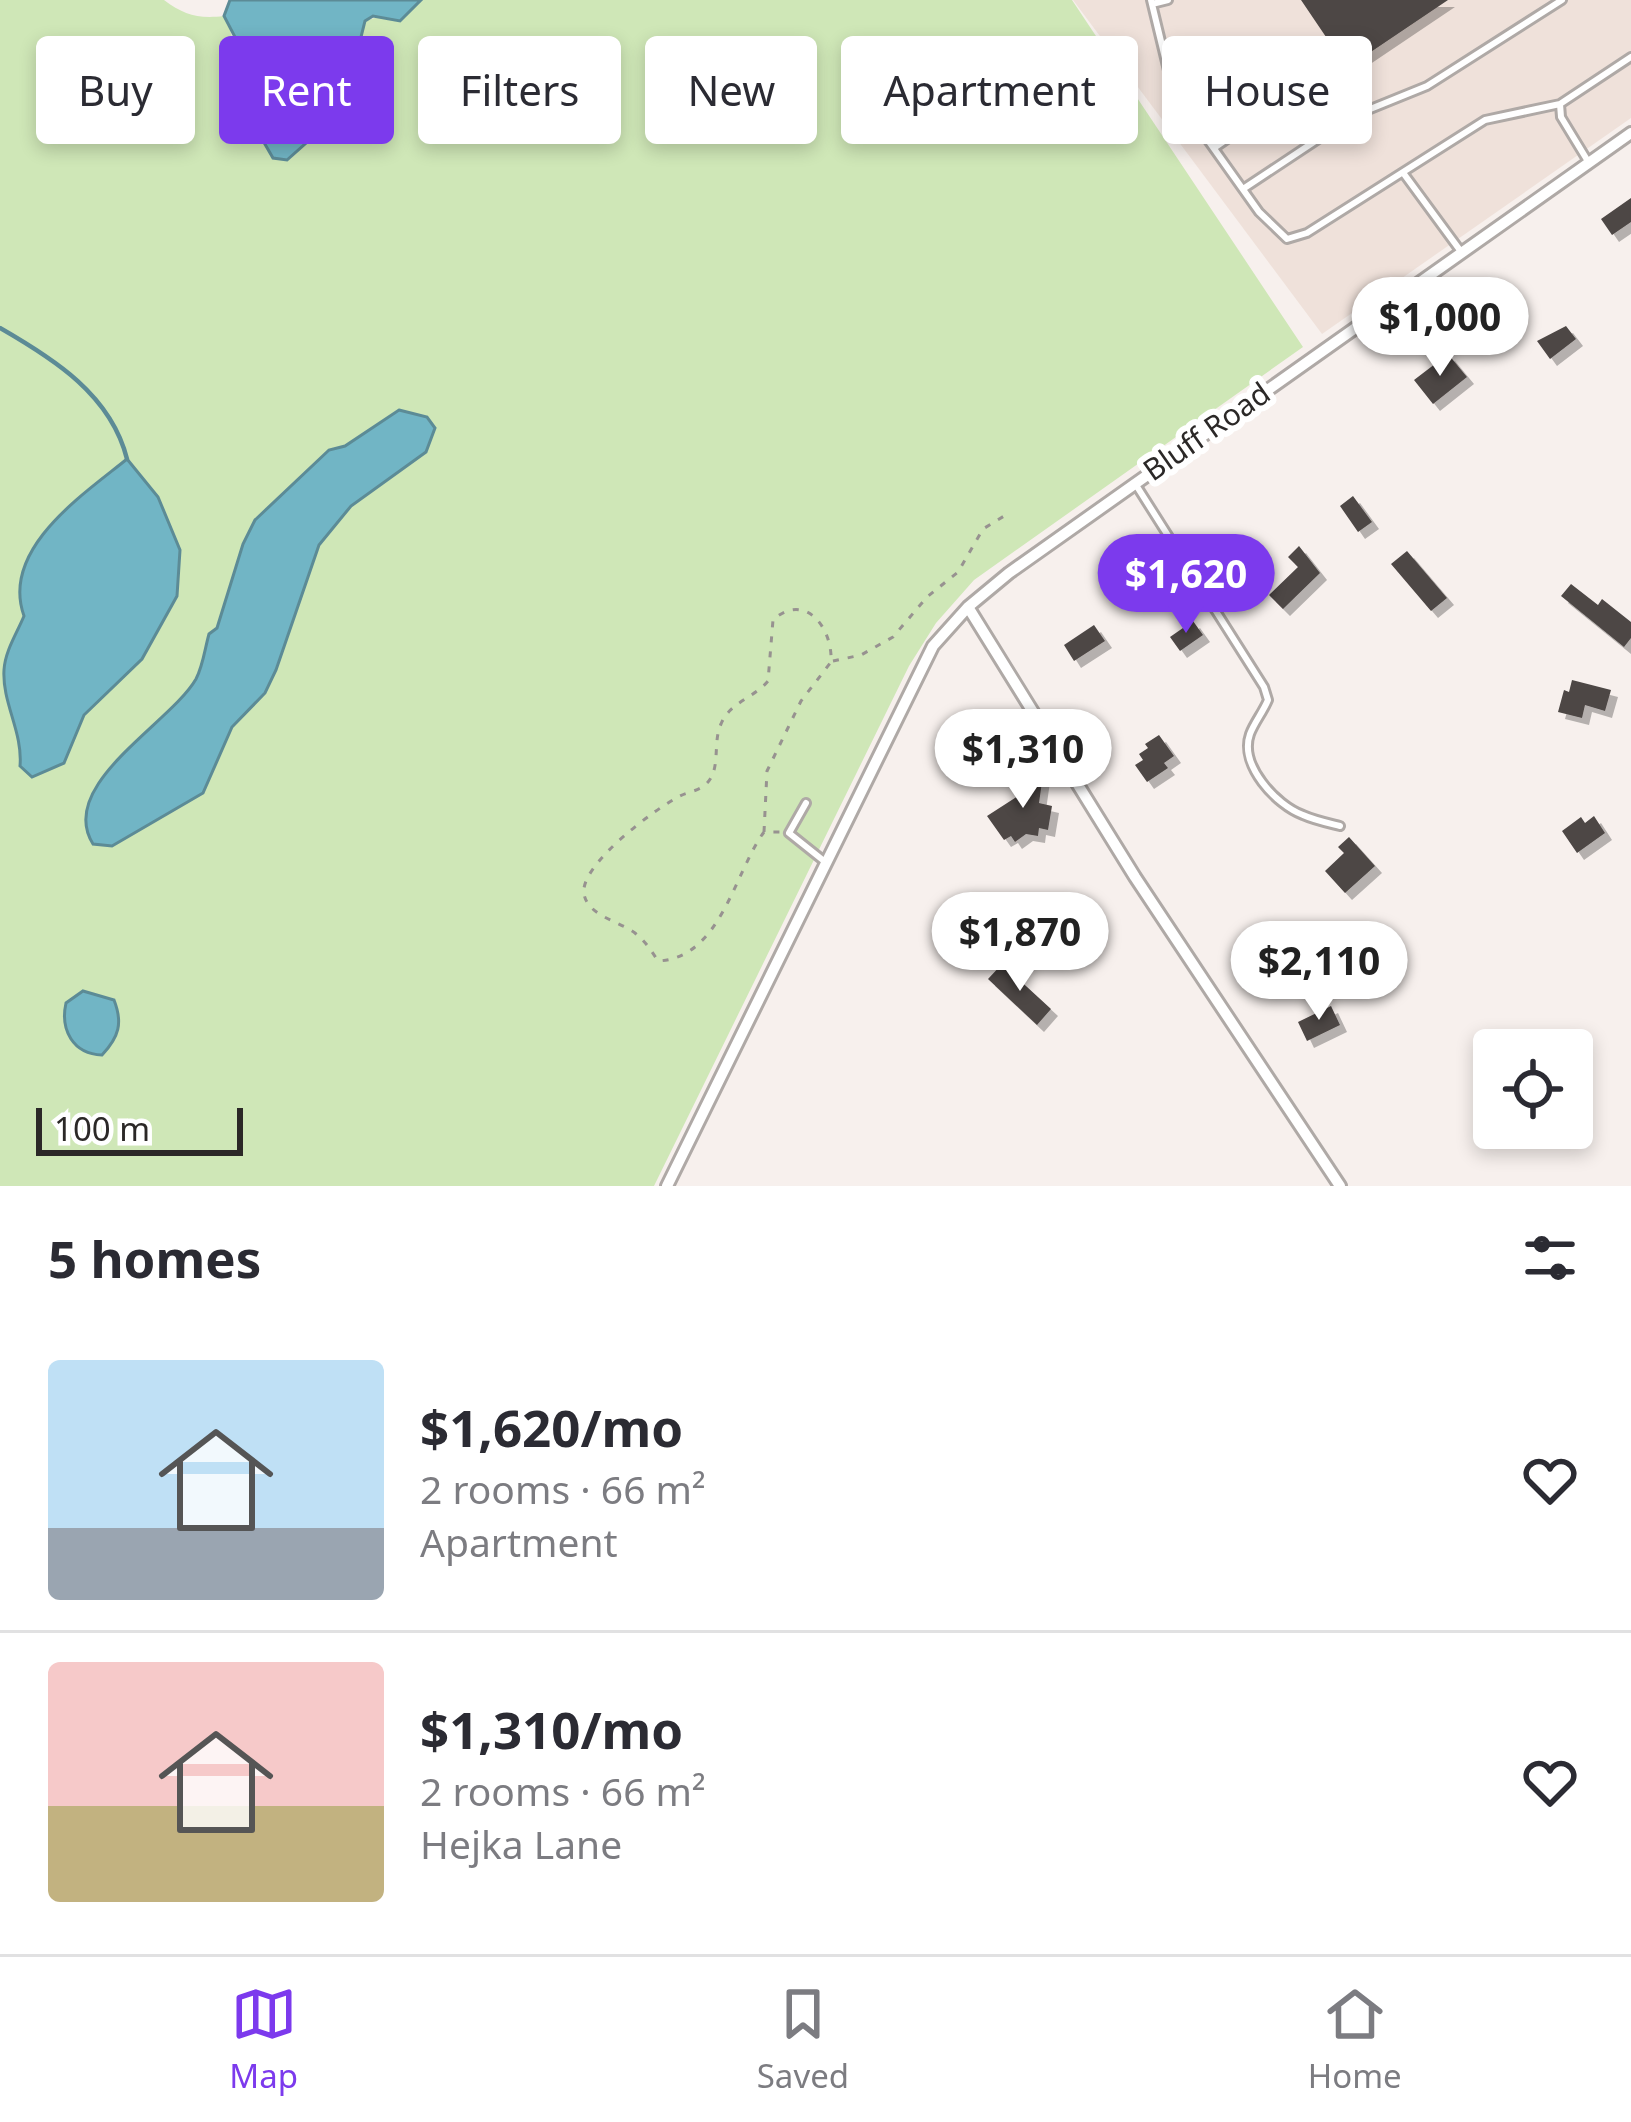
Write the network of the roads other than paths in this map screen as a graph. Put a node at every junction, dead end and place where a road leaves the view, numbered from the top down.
1 (1168, 0) edge
2 (1562, 0) edge
3 (1152, 2) edge
4 (1631, 56) edge
5 (1560, 104) junction
6 (1631, 133) edge
7 (1220, 144) edge
8 (1214, 148) junction
9 (1589, 163) junction
10 (1404, 174) junction
11 (1243, 189) junction
12 (1462, 253) junction
13 (1134, 482) junction
14 (968, 607) junction
15 (806, 803) dead end
16 (1340, 826) dead end
17 (827, 864) junction
18 (667, 1186) edge
19 (1340, 1186) edge

1 - 3 lane
2 - 11 lane
3 - 8 lane
4 - 5 lane
5 - 9 lane
5 - 10 lane
6 - 9 street, Bluff Road
7 - 8 lane
8 - 11 lane
9 - 12 street, Bluff Road
10 - 11 lane
10 - 12 lane
12 - 13 street, Bluff Road
13 - 14 street, Bluff Road
13 - 16 lane
14 - 17 street, Bluff Road
14 - 19 street
15 - 17 lane
17 - 18 street, Bluff Road

